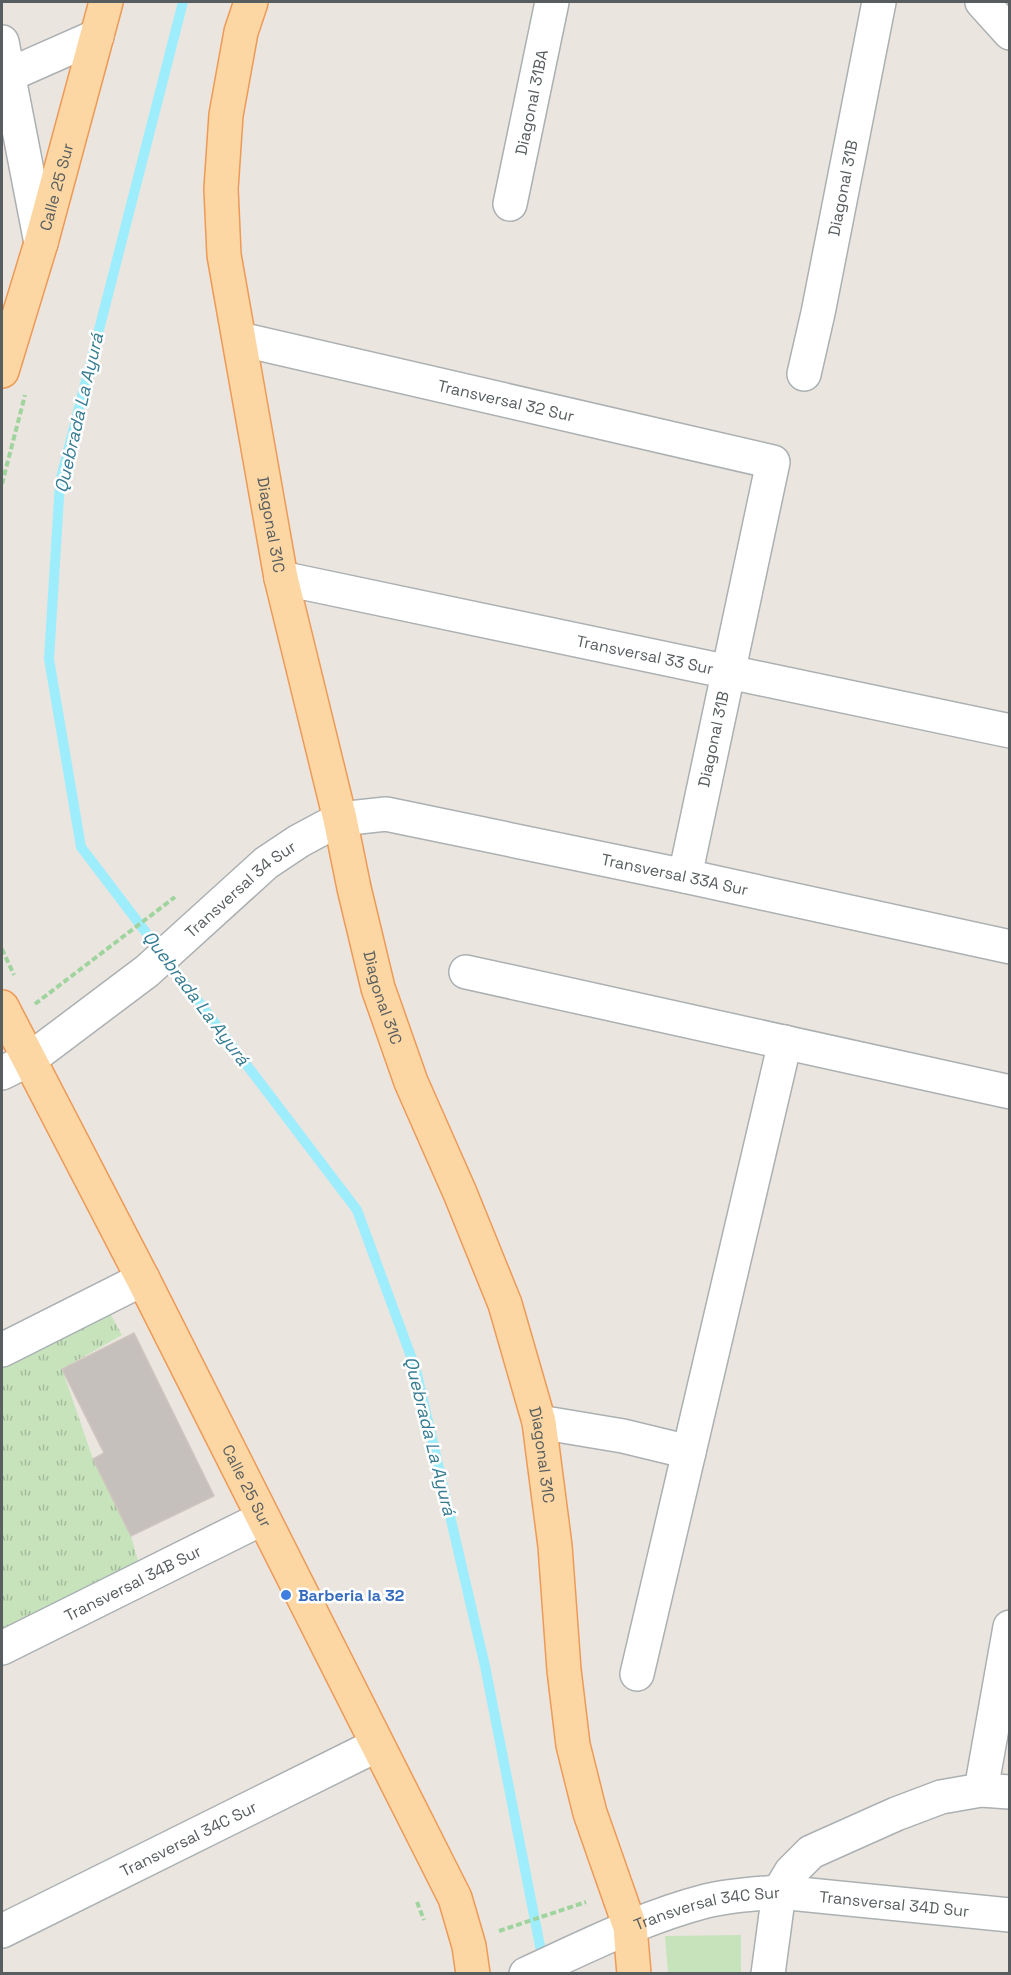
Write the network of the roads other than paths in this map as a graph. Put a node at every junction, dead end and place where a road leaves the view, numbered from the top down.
1 (105, 2) edge
2 (251, 2) edge
3 (552, 2) edge
4 (879, 2) edge
5 (982, 2) edge
6 (1010, 33) edge
7 (97, 36) junction
8 (2, 42) edge
9 (5, 76) edge
10 (510, 204) dead end
11 (41, 243) junction
12 (240, 339) junction
13 (2, 371) edge
14 (804, 374) dead end
15 (774, 462) joint
16 (281, 578) junction
17 (727, 672) junction
18 (1010, 730) edge
19 (340, 819) junction
20 (685, 876) junction
21 (1010, 947) edge
22 (466, 972) dead end
23 (16, 1008) edge
24 (785, 1042) junction
25 (16, 1066) edge
26 (1010, 1092) edge
27 (143, 1279) junction
28 (2, 1350) edge
29 (539, 1422) junction
30 (689, 1452) junction
31 (263, 1518) junction
32 (1010, 1627) edge
33 (2, 1648) edge
34 (637, 1674) dead end
35 (377, 1745) junction
36 (995, 1791) edge
37 (779, 1892) junction
38 (1010, 1916) edge
39 (630, 1927) junction
40 (2, 1931) edge
41 (473, 1974) edge
42 (526, 1974) edge
43 (634, 1974) edge
44 (768, 1974) edge

1 - 7 main road, Calle 25 Sur
2 - 12 main road, Diagonal 31C
3 - 10 street, Diagonal 31BA
4 - 14 street, Diagonal 31B
5 - 6 street
7 - 9 street
7 - 11 main road, Calle 25 Sur
8 - 9 street
9 - 11 street
11 - 13 main road, Calle 25 Sur
12 - 15 street, Transversal 32 Sur
12 - 16 main road, Diagonal 31C
15 - 17 street, Diagonal 31B
16 - 17 street, Transversal 33 Sur
16 - 19 main road, Diagonal 31C
17 - 18 street, Transversal 33 Sur
17 - 20 street, Diagonal 31B
19 - 20 street, Transversal 33A Sur
19 - 25 street, Transversal 34 Sur
19 - 29 main road, Diagonal 31C
20 - 21 street, Transversal 33A Sur
22 - 24 street
23 - 25 main road, Calle 25 Sur
24 - 26 street
24 - 30 street
25 - 27 main road, Calle 25 Sur
27 - 28 street
27 - 31 main road, Calle 25 Sur
29 - 30 street
29 - 39 main road, Diagonal 31C
30 - 34 street
31 - 33 street, Transversal 34B Sur
31 - 35 main road, Calle 25 Sur
32 - 36 street
35 - 40 street, Transversal 34C Sur
35 - 41 main road, Calle 25 Sur
36 - 37 street, Transversal 34C Sur
37 - 38 street, Transversal 34D Sur
37 - 39 street, Transversal 34C Sur
37 - 44 street
39 - 42 street, Transversal 34C Sur
39 - 43 main road, Diagonal 31C

